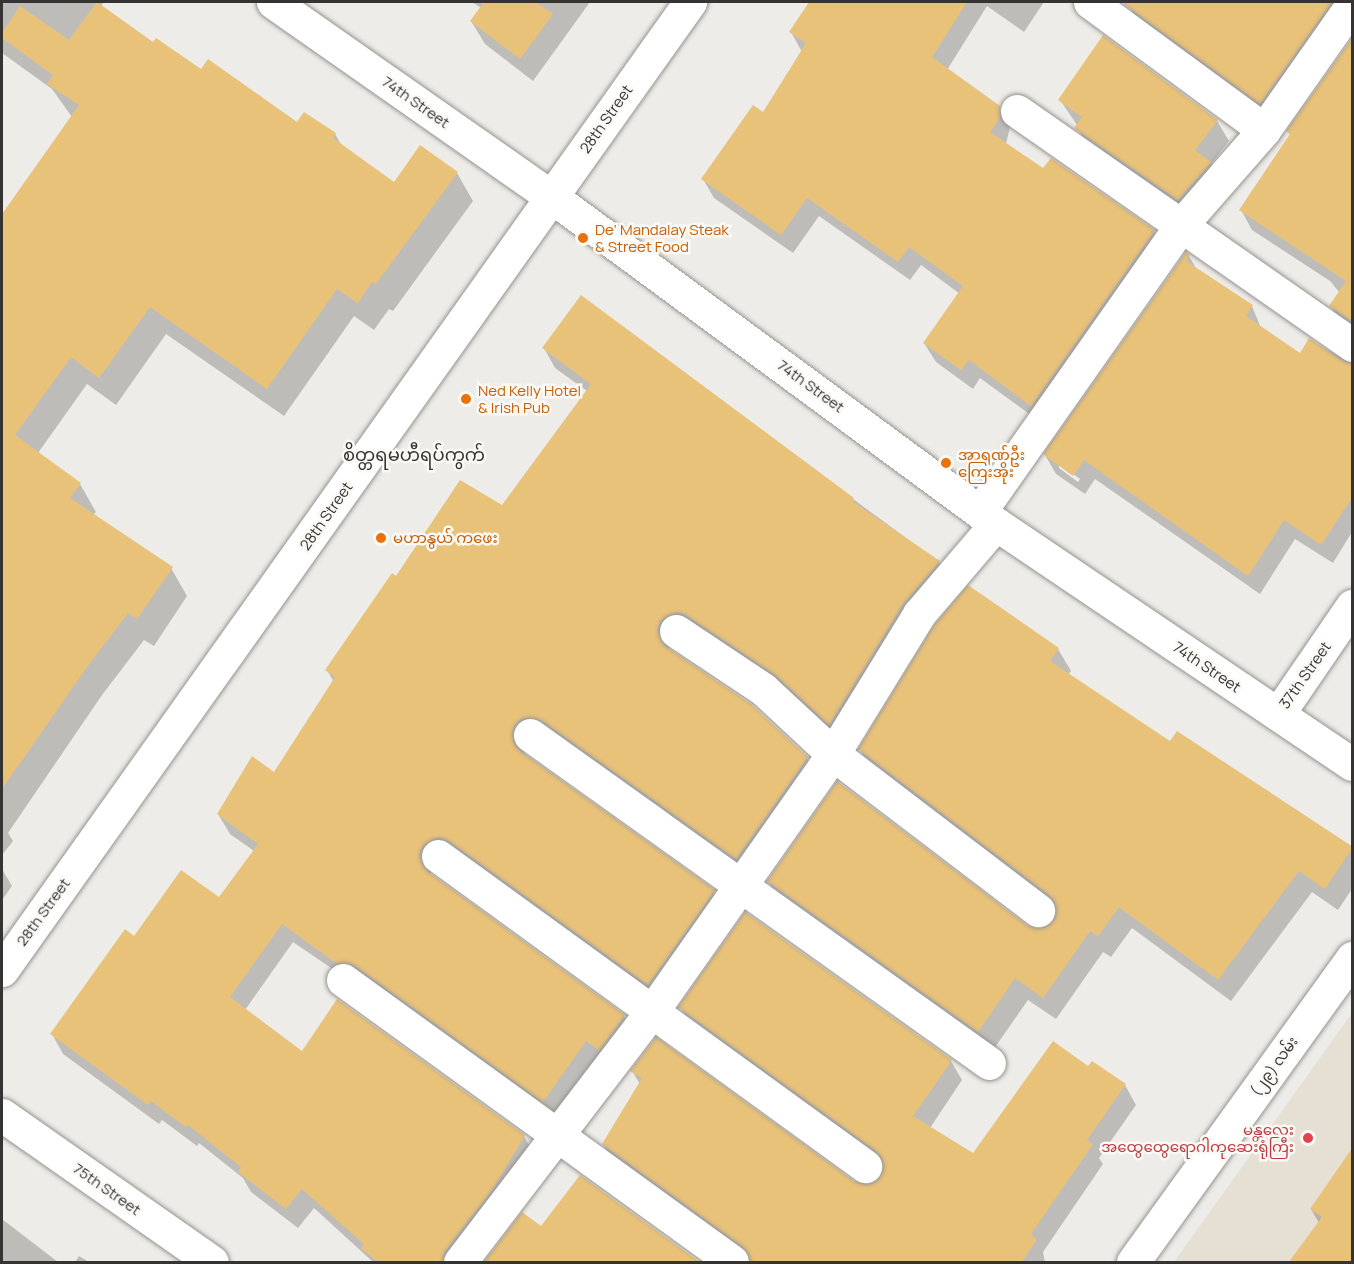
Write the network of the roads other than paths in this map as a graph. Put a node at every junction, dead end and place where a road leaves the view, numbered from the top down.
1 (273, 2) edge
2 (690, 2) edge
3 (1090, 2) edge
4 (1346, 2) edge
5 (1352, 6) edge
6 (1017, 111) dead end
7 (1264, 130) junction
8 (552, 197) junction
9 (1182, 224) junction
10 (1353, 345) edge
11 (989, 517) junction
12 (1353, 606) edge
13 (676, 630) dead end
14 (1278, 714) junction
15 (530, 735) dead end
16 (833, 754) junction
17 (1353, 764) edge
18 (438, 856) dead end
19 (739, 884) junction
20 (1038, 910) dead end
21 (1353, 958) edge
22 (2, 970) edge
23 (344, 980) dead end
24 (653, 1010) junction
25 (989, 1063) dead end
26 (2, 1115) edge
27 (556, 1133) junction
28 (865, 1166) dead end
29 (212, 1263) edge
30 (460, 1263) edge
31 (732, 1263) edge
32 (1133, 1263) edge

1 - 8 street, 74th Street
2 - 8 street, 28th Street
3 - 7 street
4 - 5 street
5 - 7 street
6 - 9 street
7 - 9 street
8 - 11 street, 74th Street
8 - 22 street, 28th Street
9 - 10 street
9 - 11 street
11 - 14 street, 74th Street
11 - 16 street
12 - 14 street, 37th Street
13 - 16 street
14 - 17 street, 74th Street
15 - 19 street
16 - 19 street
16 - 20 street
18 - 24 street
19 - 24 street
19 - 25 street
21 - 32 street, (၂၉) လမ်း
23 - 27 street
24 - 27 street
24 - 28 street
26 - 29 street, 75th Street
27 - 30 street
27 - 31 street

